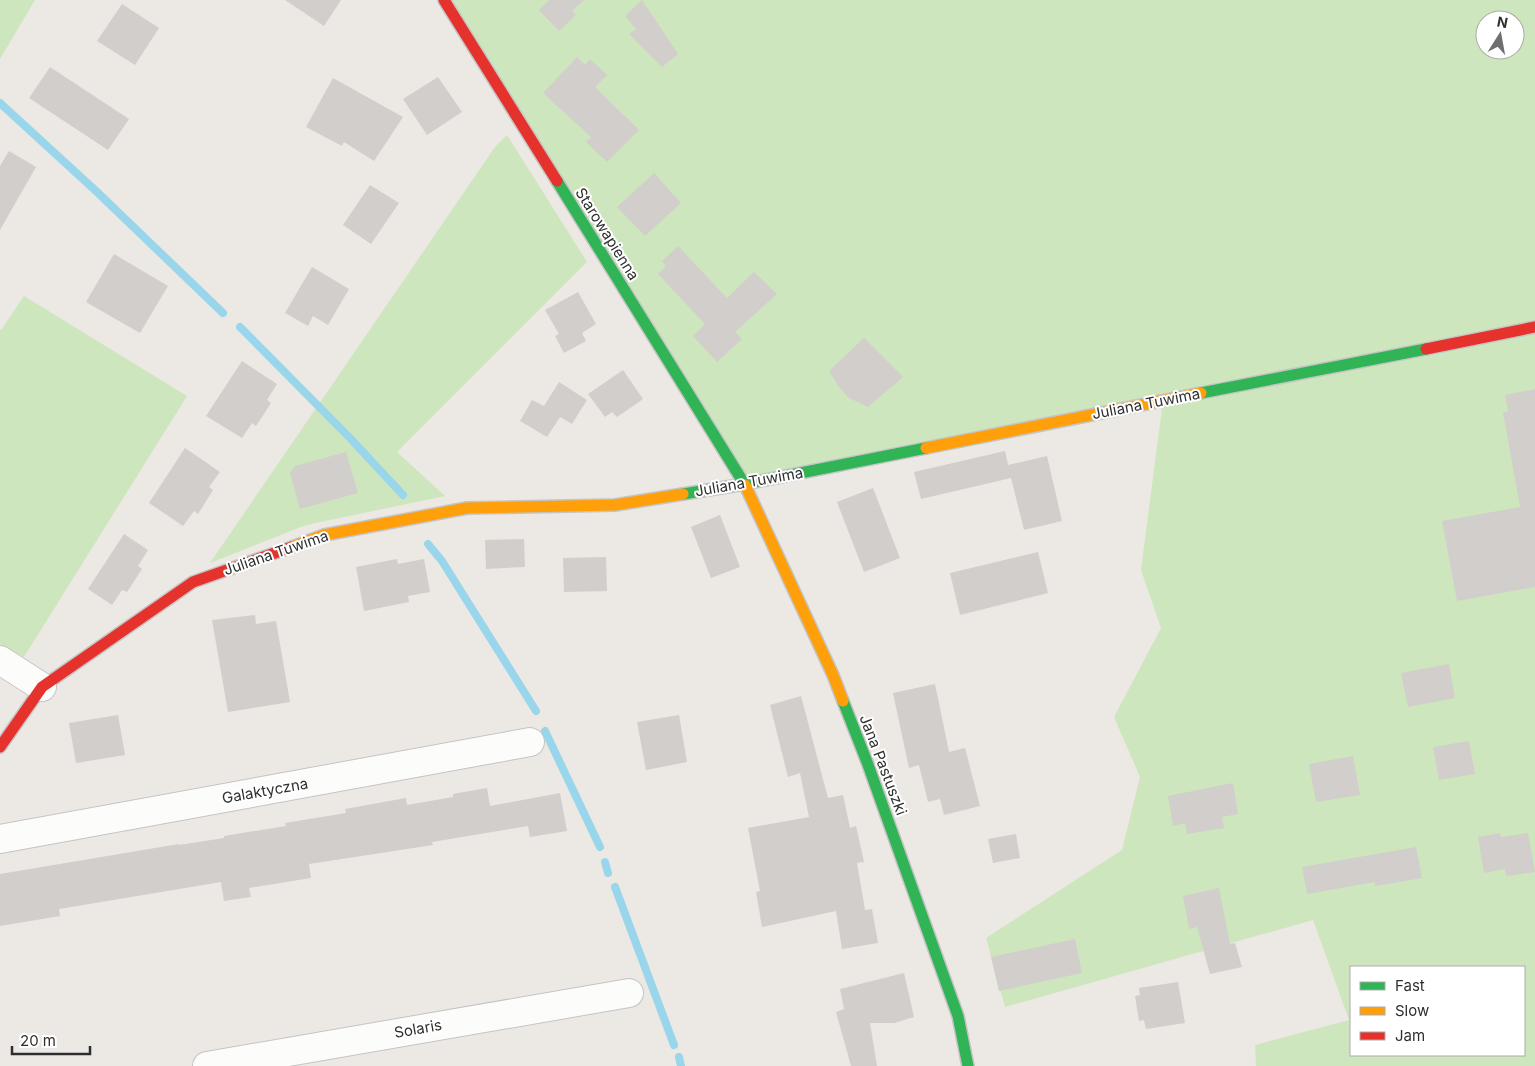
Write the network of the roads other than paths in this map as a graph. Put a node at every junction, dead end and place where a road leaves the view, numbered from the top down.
1 (444, 0) edge
2 (1535, 327) edge
3 (745, 484) junction
4 (0, 660) edge
5 (42, 686) junction
6 (530, 742) dead end
7 (0, 747) edge
8 (0, 839) edge
9 (629, 993) dead end
10 (207, 1066) edge
11 (968, 1066) edge

1 - 3 street, Starowapienna
2 - 3 street, Juliana Tuwima
3 - 5 street, Juliana Tuwima
3 - 11 street, Jana Pastuszki
4 - 5 street
5 - 7 street
6 - 8 street, Galaktyczna
9 - 10 street, Solaris

